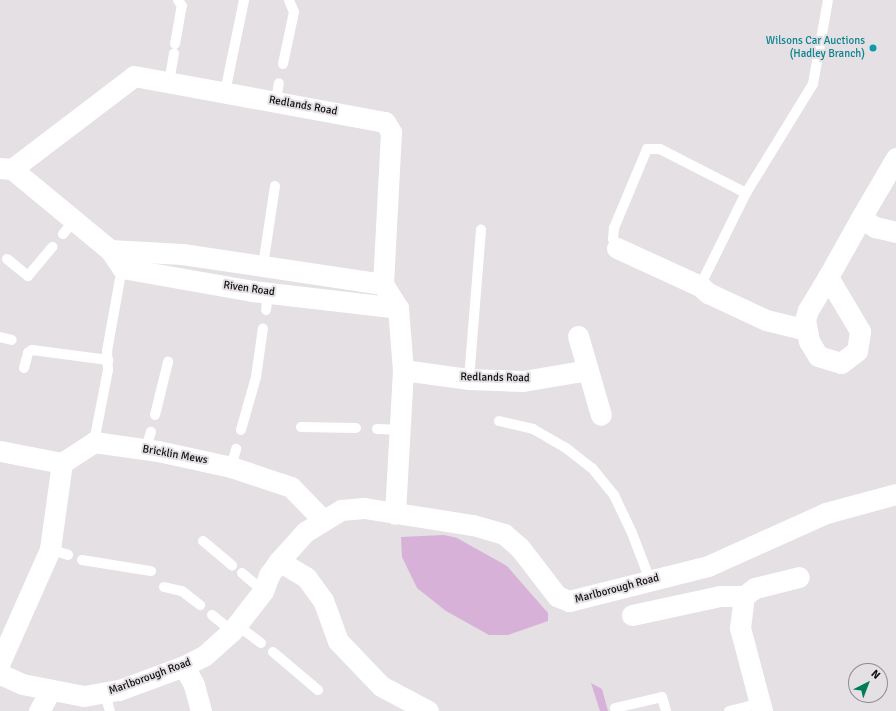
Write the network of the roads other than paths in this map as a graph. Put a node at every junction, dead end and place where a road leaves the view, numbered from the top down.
1 (178, 0) edge
2 (244, 0) edge
3 (289, 0) edge
4 (828, 0) edge
5 (283, 64) dead end
6 (168, 82) junction
7 (225, 92) junction
8 (896, 158) edge
9 (6, 169) edge
10 (275, 186) dead end
11 (746, 193) junction
12 (861, 218) junction
13 (481, 229) dead end
14 (896, 232) edge
15 (52, 247) dead end
16 (617, 248) joint
17 (110, 250) junction
18 (7, 259) dead end
19 (263, 266) junction
20 (122, 268) junction
21 (828, 277) junction
22 (383, 284) junction
23 (700, 286) junction
24 (398, 308) junction
25 (263, 328) dead end
26 (807, 330) junction
27 (578, 336) dead end
28 (0, 337) edge
29 (12, 340) dead end
30 (108, 360) junction
31 (168, 362) dead end
32 (24, 368) dead end
33 (403, 370) junction
34 (588, 370) junction
35 (469, 379) junction
36 (601, 414) dead end
37 (155, 415) dead end
38 (499, 421) dead end
39 (301, 427) dead end
40 (356, 428) dead end
41 (377, 429) dead end
42 (241, 430) dead end
43 (400, 430) junction
44 (94, 442) junction
45 (0, 451) edge
46 (61, 472) junction
47 (896, 494) edge
48 (395, 514) junction
49 (322, 519) junction
50 (203, 541) dead end
51 (82, 560) dead end
52 (279, 560) junction
53 (232, 565) dead end
54 (151, 571) dead end
55 (242, 573) dead end
56 (799, 578) dead end
57 (650, 580) junction
58 (164, 587) dead end
59 (263, 591) junction
60 (744, 596) junction
61 (200, 605) dead end
62 (212, 615) dead end
63 (632, 615) dead end
64 (234, 628) junction
65 (261, 643) dead end
66 (273, 652) dead end
67 (0, 662) edge
68 (184, 666) junction
69 (0, 674) edge
70 (318, 690) dead end
71 (50, 691) junction
72 (107, 702) edge
73 (761, 707) edge
74 (416, 708) edge
75 (615, 708) dead end
76 (39, 711) edge
77 (201, 711) edge
78 (666, 711) edge
79 (729, 711) edge

1 - 6 lane
2 - 7 lane
3 - 5 lane
4 - 11 lane
6 - 7 street, Redlands Road
6 - 9 street, Redlands Road
7 - 22 street, Redlands Road
8 - 12 street
9 - 17 street
10 - 19 lane
11 - 16 lane
11 - 23 lane
12 - 14 street
12 - 21 street
13 - 35 lane
15 - 18 lane
16 - 23 street
17 - 19 street
17 - 20 street
19 - 22 street
20 - 24 street, Riven Road
20 - 30 lane
21 - 26 street
21 - 26 street
22 - 24 street
23 - 26 street
24 - 33 street
25 - 42 lane
27 - 34 street
28 - 29 lane
30 - 32 lane
30 - 44 lane
31 - 37 lane
33 - 35 street, Redlands Road
33 - 43 street
34 - 35 street, Redlands Road
34 - 36 street
38 - 57 lane
39 - 40 lane
41 - 43 lane
43 - 48 street
44 - 46 street
44 - 49 street, Bricklin Mews
45 - 46 street
46 - 67 street
47 - 57 street, Marlborough Road
48 - 49 street, Marlborough Road
48 - 57 street, Marlborough Road
49 - 52 street, Marlborough Road
50 - 53 lane
51 - 54 lane
52 - 59 street, Marlborough Road
52 - 74 street
55 - 59 lane
56 - 60 street
58 - 61 lane
59 - 64 street, Marlborough Road
60 - 63 street
60 - 73 street
62 - 64 lane
64 - 65 lane
64 - 68 street, Marlborough Road
66 - 70 lane
68 - 72 street, Marlborough Road
68 - 77 street
69 - 71 street, Marlborough Road
71 - 72 street, Marlborough Road
71 - 76 street
73 - 79 lane
75 - 78 lane

